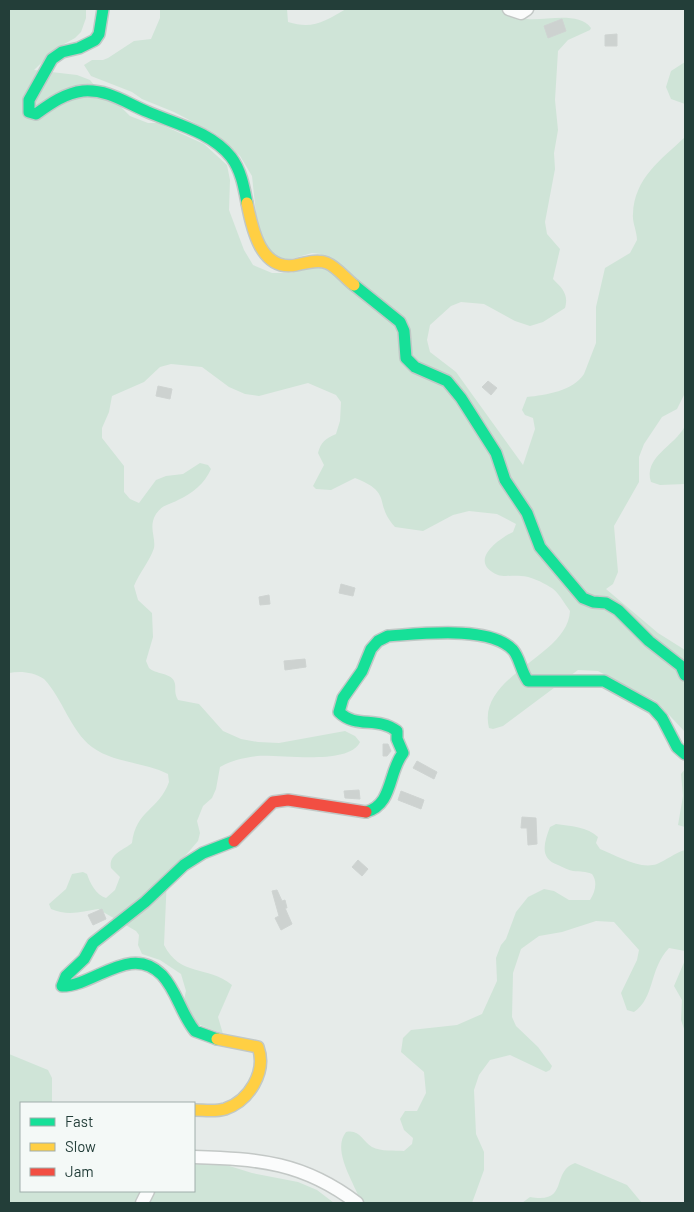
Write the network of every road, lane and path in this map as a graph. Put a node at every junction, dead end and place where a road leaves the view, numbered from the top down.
1 (103, 9) edge
2 (509, 9) edge
3 (527, 9) edge
4 (685, 675) edge
5 (685, 754) edge
6 (195, 1110) edge
7 (195, 1157) edge
8 (356, 1203) edge

1 - 4 street
2 - 3 street
5 - 6 street
7 - 8 street

